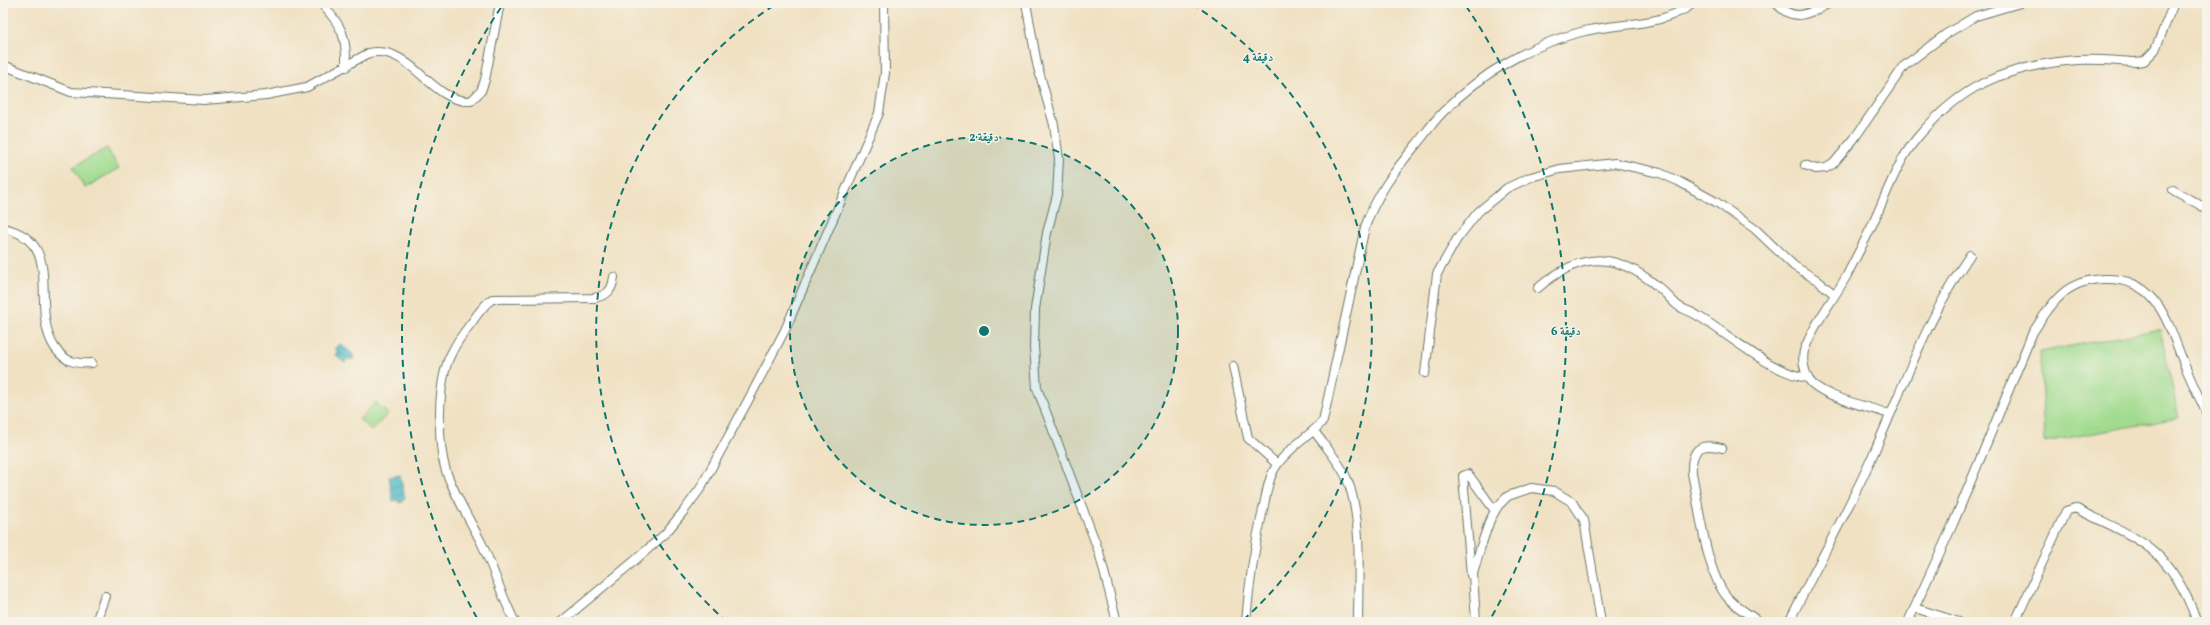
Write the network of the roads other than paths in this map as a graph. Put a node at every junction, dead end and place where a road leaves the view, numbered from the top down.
1 (321, 3) edge
2 (500, 3) edge
3 (884, 3) edge
4 (1026, 3) edge
5 (1694, 3) edge
6 (1776, 3) edge
7 (1830, 3) edge
8 (2020, 3) edge
9 (2174, 3) edge
10 (3, 65) edge
11 (346, 67) junction
12 (1805, 165) dead end
13 (2172, 190) dead end
14 (2207, 209) edge
15 (3, 228) edge
16 (1970, 255) dead end
17 (614, 277) dead end
18 (1538, 288) dead end
19 (1834, 294) junction
20 (92, 364) dead end
21 (1233, 366) dead end
22 (1425, 373) dead end
23 (1808, 378) junction
24 (1889, 414) junction
25 (2207, 414) edge
26 (1314, 431) junction
27 (1722, 448) dead end
28 (1277, 464) junction
29 (1496, 511) junction
30 (1474, 595) junction
31 (105, 596) dead end
32 (1915, 608) junction
33 (96, 622) edge
34 (515, 622) edge
35 (561, 622) edge
36 (1117, 622) edge
37 (1246, 622) edge
38 (1358, 622) edge
39 (1476, 622) edge
40 (1601, 622) edge
41 (1760, 622) edge
42 (1789, 622) edge
43 (1908, 622) edge
44 (1959, 622) edge
45 (2015, 622) edge
46 (2197, 622) edge

1 - 11 street
2 - 11 street
3 - 35 street
4 - 36 street
5 - 26 street
6 - 7 street
8 - 12 street
9 - 19 street
10 - 11 street
13 - 14 street
15 - 20 street
16 - 24 street
17 - 34 street
18 - 23 street
19 - 22 street
19 - 23 street
21 - 28 street
23 - 24 street
24 - 42 street
25 - 32 street
26 - 28 street
26 - 38 street
27 - 41 street
28 - 37 street
29 - 30 street
29 - 30 street
29 - 40 street
30 - 39 street
31 - 33 street
32 - 43 street
32 - 44 street
45 - 46 street

